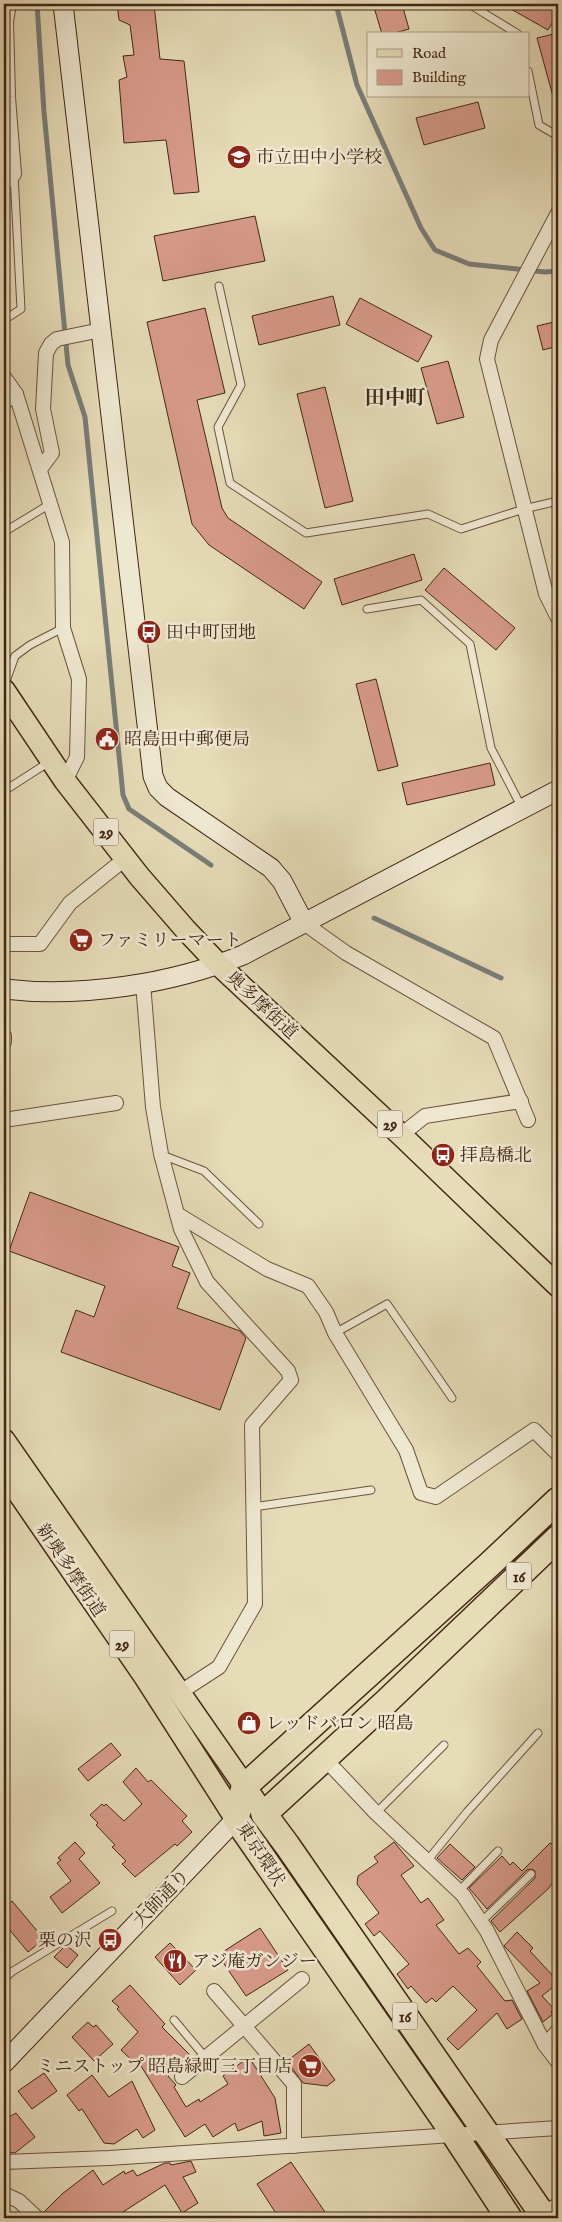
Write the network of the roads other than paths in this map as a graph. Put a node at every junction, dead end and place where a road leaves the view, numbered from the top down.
1 (9, 4) edge
2 (63, 4) edge
3 (469, 4) edge
4 (515, 32) edge
5 (530, 81) edge
6 (6, 94) edge
7 (558, 136) edge
8 (14, 174) junction
9 (4, 184) edge
10 (558, 213) edge
11 (219, 286) dead end
12 (4, 320) edge
13 (101, 330) junction
14 (4, 377) edge
15 (16, 394) junction
16 (4, 402) edge
17 (40, 469) junction
18 (558, 501) edge
19 (50, 504) junction
20 (524, 509) junction
21 (4, 532) edge
22 (367, 609) dead end
23 (558, 618) edge
24 (62, 628) junction
25 (4, 692) edge
26 (51, 761) junction
27 (65, 781) junction
28 (558, 790) edge
29 (4, 791) edge
30 (522, 809) junction
31 (126, 858) junction
32 (304, 923) junction
33 (4, 944) edge
34 (219, 965) junction
35 (143, 983) junction
36 (4, 989) edge
37 (4, 1036) edge
38 (4, 1042) edge
39 (520, 1101) junction
40 (116, 1103) dead end
41 (4, 1120) edge
42 (528, 1120) dead end
43 (401, 1135) junction
44 (162, 1154) junction
45 (177, 1214) junction
46 (259, 1224) dead end
47 (557, 1281) edge
48 (335, 1333) junction
49 (452, 1398) dead end
50 (4, 1440) edge
51 (558, 1454) edge
52 (6, 1481) edge
53 (370, 1490) dead end
54 (558, 1500) edge
55 (253, 1507) junction
56 (558, 1538) edge
57 (179, 1693) junction
58 (538, 1733) dead end
59 (444, 1745) dead end
60 (325, 1759) junction
61 (244, 1787) junction
62 (376, 1813) junction
63 (264, 1814) junction
64 (236, 1819) junction
65 (498, 1851) dead end
66 (427, 1861) junction
67 (531, 1874) dead end
68 (459, 1891) junction
69 (112, 1911) dead end
70 (481, 1922) junction
71 (4, 1979) edge
72 (302, 1979) dead end
73 (214, 1991) dead end
74 (174, 2020) dead end
75 (245, 2027) junction
76 (558, 2031) edge
77 (545, 2045) junction
78 (206, 2058) junction
79 (558, 2062) edge
80 (4, 2063) edge
81 (182, 2077) dead end
82 (558, 2128) edge
83 (484, 2132) junction
84 (454, 2134) junction
85 (294, 2146) junction
86 (4, 2162) edge
87 (4, 2194) edge
88 (548, 2210) edge
89 (37, 2218) edge
90 (509, 2218) edge

1 - 6 street
2 - 13 street
3 - 4 lane
5 - 7 lane
6 - 8 street
8 - 9 street
8 - 12 lane
10 - 20 street
11 - 20 lane
13 - 17 street
13 - 32 street
14 - 15 street
15 - 16 street
15 - 17 street
17 - 19 street
18 - 20 lane
19 - 21 lane
19 - 24 street
20 - 23 street
22 - 30 lane
24 - 25 lane
24 - 27 street
25 - 26 main road, 奥多摩街道 / 29
26 - 27 main road, 奥多摩街道 / 29
26 - 29 lane
27 - 31 main road, 奥多摩街道 / 29
28 - 30 street
30 - 32 street
31 - 33 street
31 - 34 main road, 奥多摩街道 / 29
32 - 34 street
32 - 39 street
34 - 35 street
34 - 43 main road, 奥多摩街道 / 29
35 - 36 street
35 - 44 street
37 - 38 street
39 - 42 street
39 - 43 street
40 - 41 street
43 - 47 main road, 奥多摩街道 / 29
44 - 45 street
44 - 46 lane
45 - 48 street
45 - 55 street
48 - 49 lane
48 - 51 street
50 - 57 main road, 29
52 - 64 main road, 新奥多摩街道 / 29
53 - 55 lane
54 - 61 highway, 16
55 - 57 street
56 - 60 highway, 東京環状 / 16
57 - 61 main road, 29
58 - 66 lane
59 - 62 lane
60 - 62 street
60 - 63 highway, 東京環状 / 16
61 - 63 main road, 29
61 - 64 highway, 東京環状
62 - 66 street
63 - 64 highway
63 - 83 highway, 東京環状 / 16
64 - 80 street, 大師通り
64 - 84 highway, 東京環状 / 16
65 - 68 lane
66 - 68 street
67 - 70 lane
68 - 70 street
69 - 71 lane
70 - 77 street
72 - 75 street
73 - 75 street
74 - 78 lane
75 - 78 street
75 - 85 street
76 - 77 street
77 - 79 street
78 - 81 street
82 - 83 street
83 - 84 street
83 - 88 highway, 東京環状 / 16
84 - 85 street
84 - 90 highway, 東京環状 / 16
85 - 86 street
87 - 89 street

